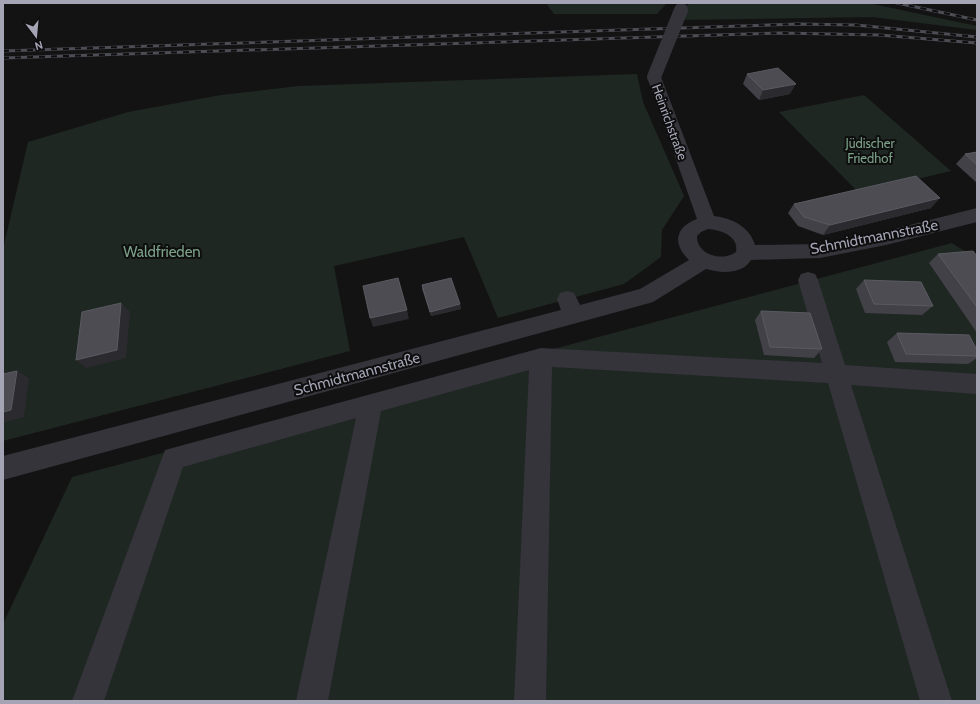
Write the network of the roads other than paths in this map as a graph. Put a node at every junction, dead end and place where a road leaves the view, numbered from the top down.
1 (686, 7) edge
2 (977, 215) edge
3 (707, 222) junction
4 (746, 253) junction
5 (703, 261) junction
6 (808, 280) dead end
7 (541, 358) junction
8 (837, 374) junction
9 (977, 384) edge
10 (371, 404) junction
11 (3, 468) edge
12 (88, 701) edge
13 (312, 701) edge
14 (530, 701) edge
15 (936, 701) edge

1 - 3 street, Heinrichstraße, bridge
2 - 4 street, Schmidtmannstraße
3 - 4 street
3 - 5 street
4 - 5 street
5 - 11 street, Schmidtmannstraße
6 - 8 street
7 - 8 street
7 - 10 street
7 - 14 street
8 - 9 street
8 - 15 street
10 - 12 street
10 - 13 street

